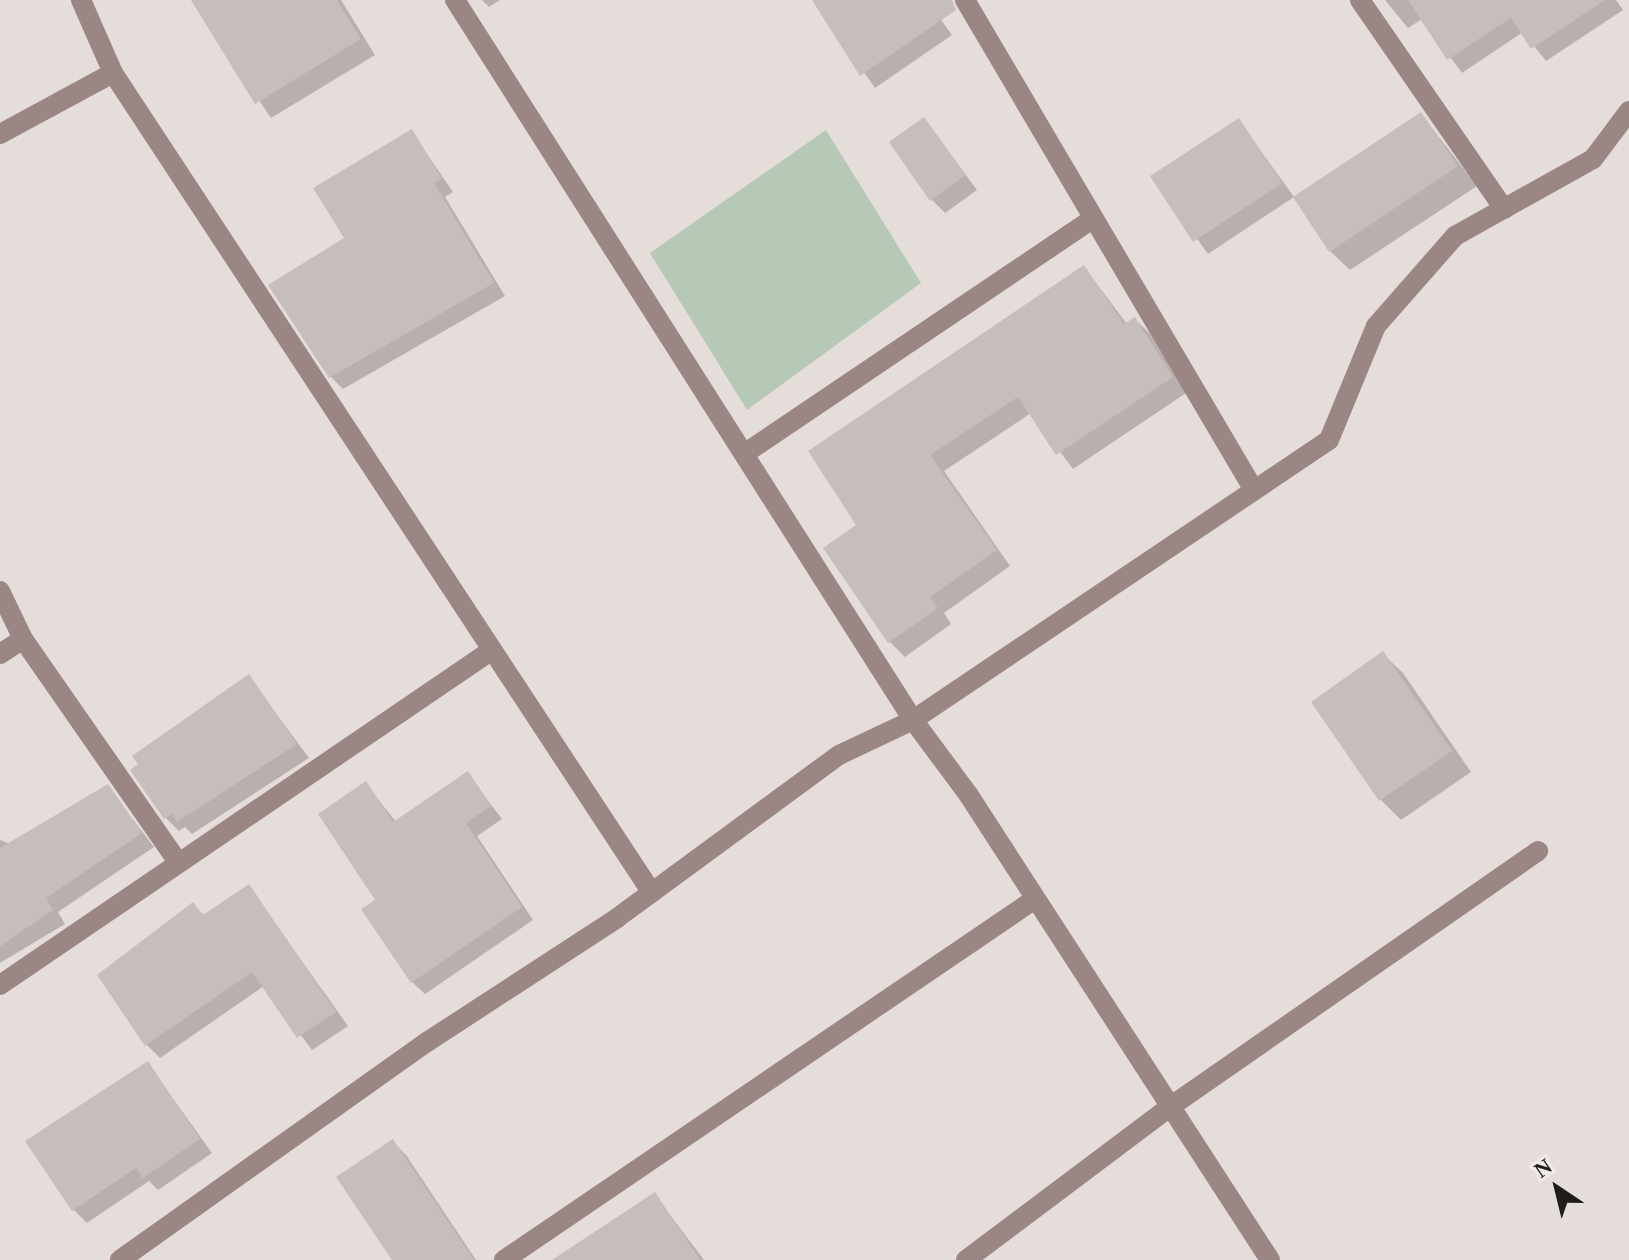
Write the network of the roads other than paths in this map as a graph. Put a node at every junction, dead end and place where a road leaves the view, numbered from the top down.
1 (81, 0) edge
2 (455, 0) edge
3 (965, 0) edge
4 (1360, 0) edge
5 (113, 73) junction
6 (1629, 111) edge
7 (0, 134) edge
8 (1504, 209) junction
9 (1093, 219) junction
10 (744, 454) junction
11 (1254, 490) junction
12 (0, 591) edge
13 (23, 639) junction
14 (492, 650) junction
15 (0, 654) edge
16 (913, 720) junction
17 (1538, 851) dead end
18 (178, 862) junction
19 (652, 893) junction
20 (1035, 899) junction
21 (0, 985) edge
22 (1167, 1109) junction
23 (120, 1260) edge
24 (504, 1260) edge
25 (966, 1260) edge
26 (1270, 1260) edge

1 - 5 street
2 - 10 street
3 - 9 street
4 - 8 street
5 - 7 street
5 - 14 street
6 - 8 street
8 - 11 street
9 - 10 street
9 - 11 street
10 - 16 street
11 - 16 street
12 - 13 street
13 - 15 street
13 - 18 street
14 - 18 street
14 - 19 street
16 - 19 street
16 - 20 street
17 - 22 street
18 - 21 street
19 - 23 street
20 - 22 street
20 - 24 street
22 - 25 street
22 - 26 street

